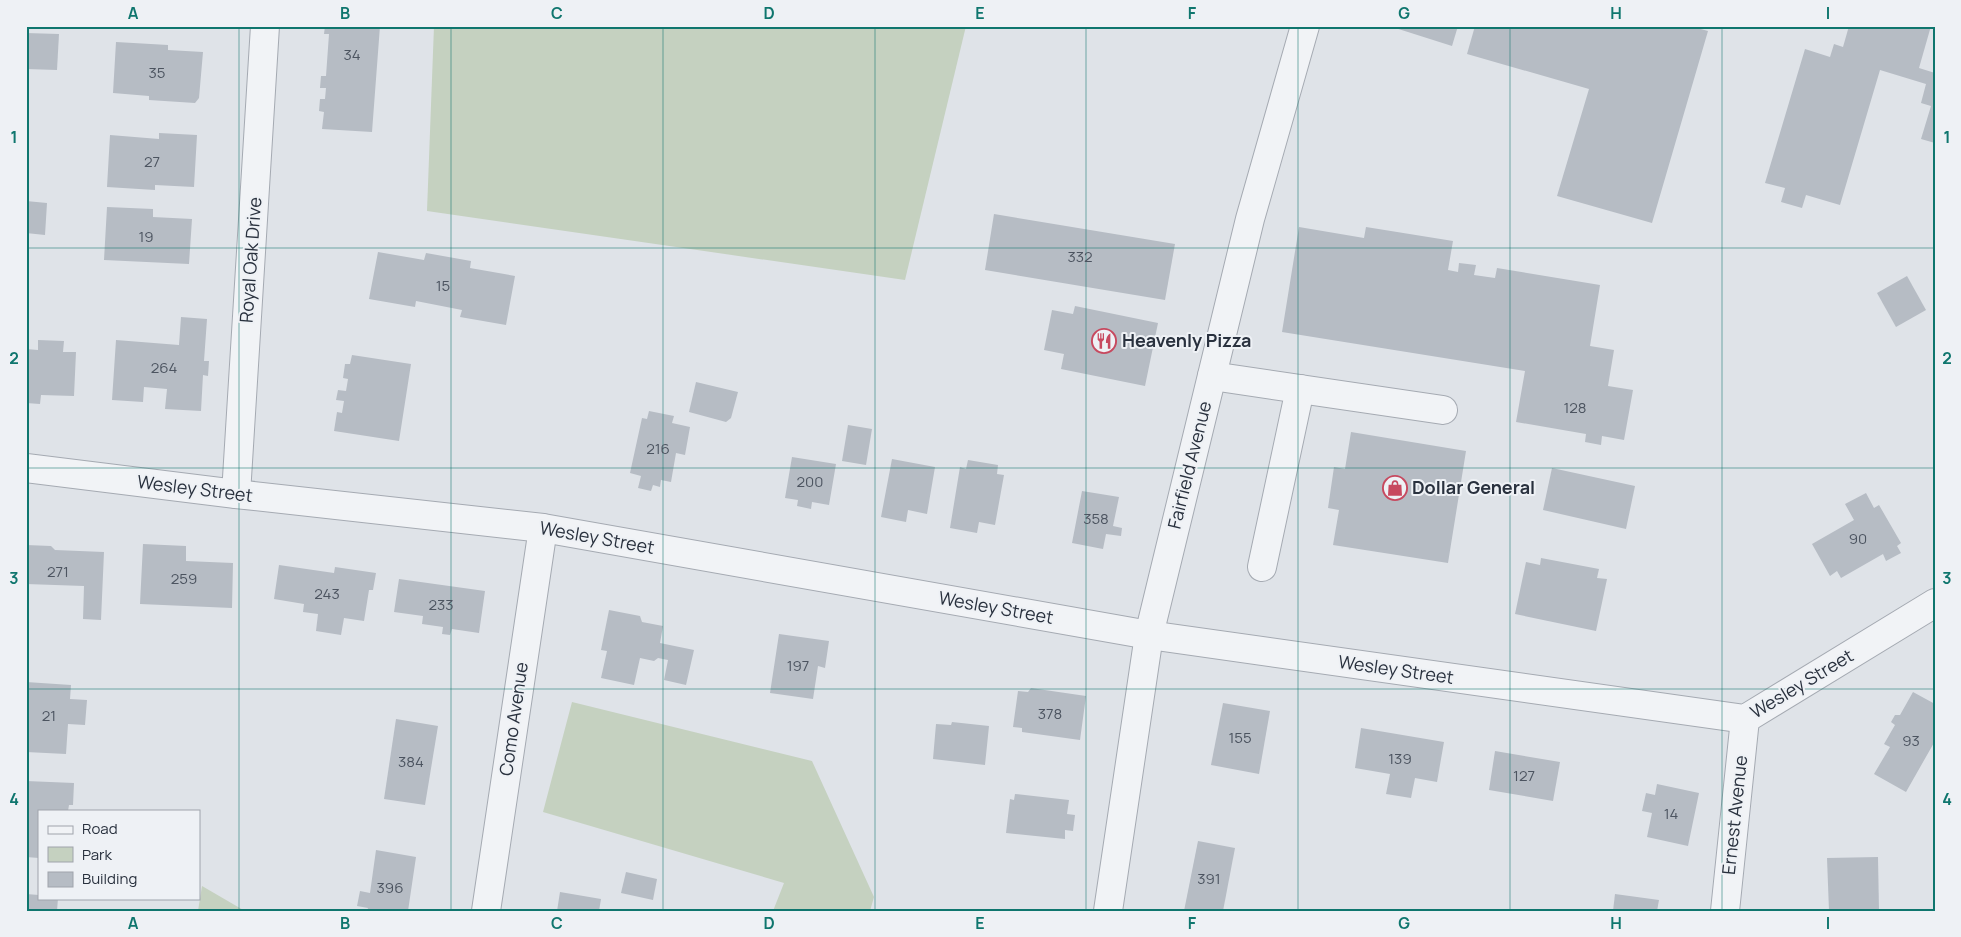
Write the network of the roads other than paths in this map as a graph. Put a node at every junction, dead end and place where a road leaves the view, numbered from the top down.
1 (265, 26) edge
2 (1305, 26) edge
3 (1212, 376) junction
4 (1300, 389) junction
5 (1443, 410) dead end
6 (26, 468) edge
7 (236, 494) junction
8 (543, 528) junction
9 (1262, 566) dead end
10 (1935, 603) edge
11 (1149, 635) junction
12 (1745, 719) junction
13 (486, 911) edge
14 (1108, 911) edge
15 (1725, 911) edge

1 - 7 street, Royal Oak Drive
2 - 3 street, Fairfield Avenue
3 - 4 street
3 - 11 street, Fairfield Avenue
4 - 5 street
4 - 9 street
6 - 7 street, Wesley Street
7 - 8 street, Wesley Street
8 - 11 street, Wesley Street
8 - 13 street, Como Avenue
10 - 12 street, Wesley Street
11 - 12 street, Wesley Street
11 - 14 street, Fairfield Avenue
12 - 15 street, Ernest Avenue

